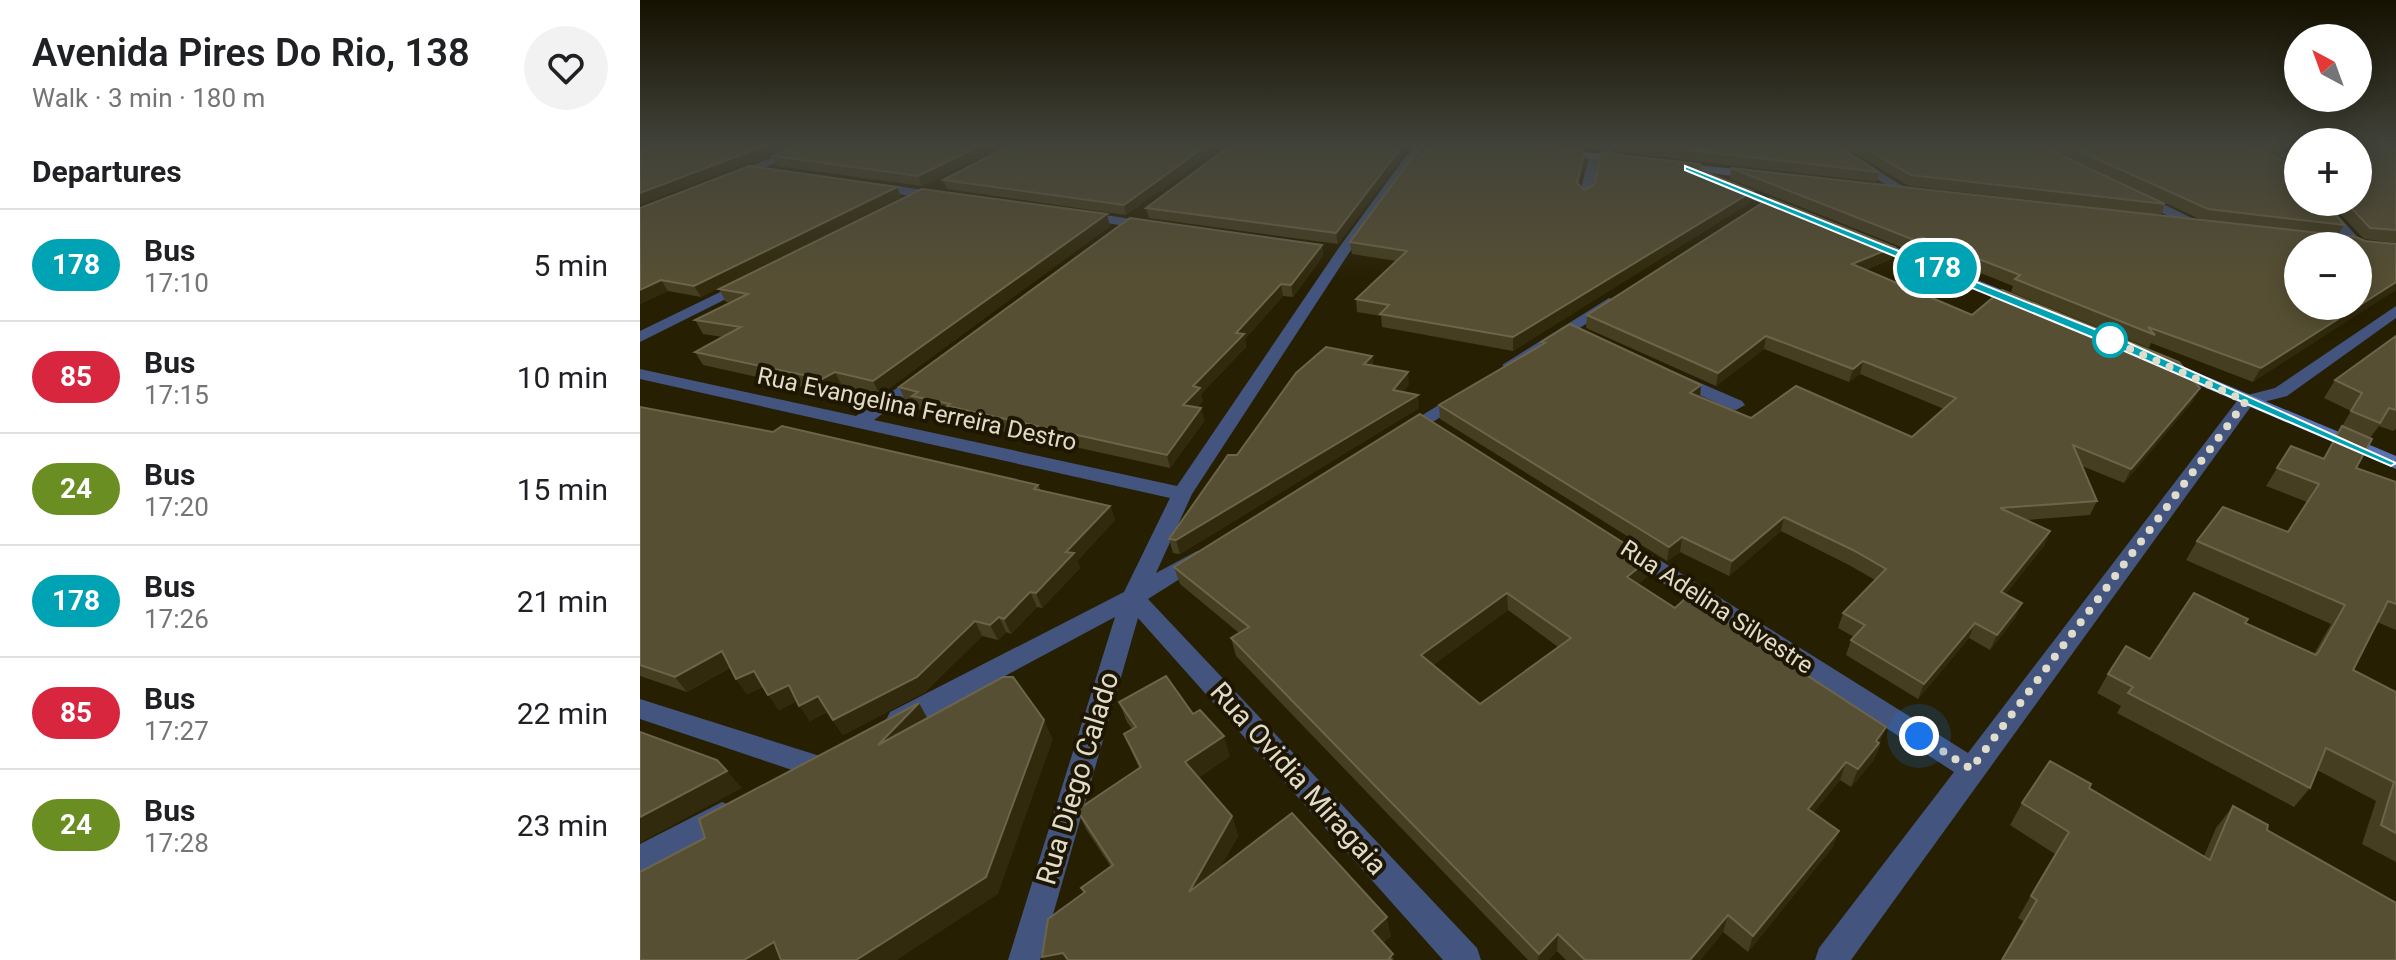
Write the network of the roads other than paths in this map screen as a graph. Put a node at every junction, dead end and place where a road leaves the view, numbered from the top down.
1 (894, 190) edge
2 (931, 190) edge
3 (1384, 190) edge
4 (1586, 190) edge
5 (1740, 190) edge
6 (1761, 190) edge
7 (1880, 190) edge
8 (1903, 190) edge
9 (1908, 193) junction
10 (923, 194) junction
11 (1924, 194) edge
12 (1585, 195) edge
13 (2134, 195) edge
14 (953, 198) edge
15 (1766, 201) junction
16 (1153, 205) edge
17 (895, 209) edge
18 (1071, 215) edge
19 (1751, 215) edge
20 (1807, 216) edge
21 (2333, 216) edge
22 (2157, 221) edge
23 (1130, 223) junction
24 (1161, 227) edge
25 (2203, 227) junction
26 (2219, 229) edge
27 (1849, 232) edge
28 (2349, 232) edge
29 (1106, 241) edge
30 (767, 273) edge
31 (1620, 296) edge
32 (2033, 308) edge
33 (2396, 311) edge
34 (640, 337) edge
35 (2146, 356) edge
36 (932, 369) edge
37 (1666, 373) edge
38 (640, 374) edge
39 (2246, 401) junction
40 (1736, 405) dead end
41 (1423, 420) junction
42 (857, 424) junction
43 (1450, 437) edge
44 (1384, 444) edge
45 (2396, 463) edge
46 (1182, 494) junction
47 (1610, 539) edge
48 (1212, 548) edge
49 (1133, 597) junction
50 (640, 709) edge
51 (882, 729) edge
52 (841, 751) edge
53 (813, 765) junction
54 (1971, 769) junction
55 (786, 780) edge
56 (746, 802) edge
57 (640, 860) edge
58 (1024, 960) edge
59 (1465, 960) edge
60 (1831, 960) edge

1 - 10 street
2 - 10 street
3 - 46 street, Rua Diego Calado
4 - 12 lane
5 - 15 main road
6 - 15 main road
7 - 9 main road
8 - 9 street
9 - 11 main road
10 - 14 street
10 - 17 street
13 - 25 street
15 - 19 street
15 - 20 main road
16 - 23 street
18 - 23 street
21 - 28 street
22 - 25 main road
23 - 24 street
23 - 29 street
25 - 26 main road
27 - 32 main road
30 - 34 street
31 - 41 street
33 - 39 street
35 - 39 main road
36 - 42 street
37 - 40 street
38 - 42 street, Rua Evangelina Ferreira Destro
39 - 45 main road
39 - 54 street
41 - 43 street
41 - 44 street
42 - 46 street, Rua Evangelina Ferreira Destro
46 - 49 street, Rua Diego Calado
47 - 54 street, Rua Adelina Silvestre
48 - 49 street
49 - 51 street
49 - 58 street, Rua Diego Calado
49 - 59 street, Rua Ovidia Miragaia
50 - 53 street
52 - 53 street
53 - 55 street
54 - 60 street
56 - 57 street

